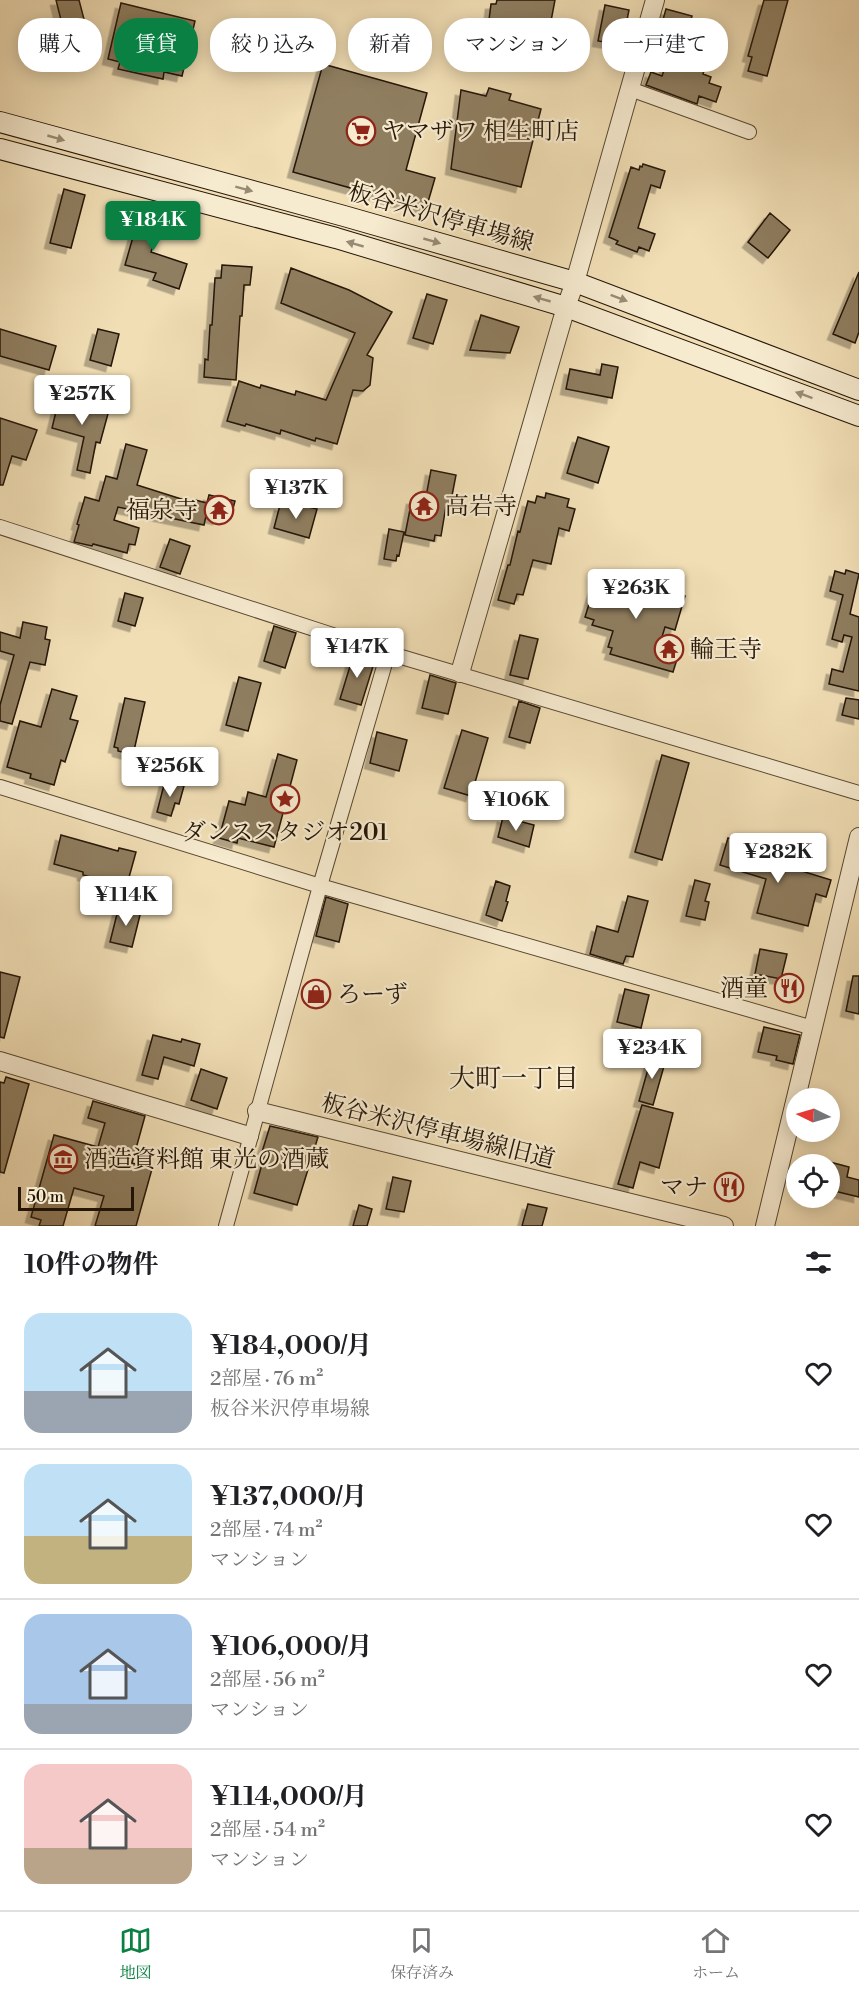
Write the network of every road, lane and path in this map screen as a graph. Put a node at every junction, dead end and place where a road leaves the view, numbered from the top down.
1 (655, 0) edge
2 (630, 89) junction
3 (0, 122) edge
4 (749, 132) dead end
5 (0, 149) edge
6 (576, 282) junction
7 (566, 307) junction
8 (859, 390) edge
9 (859, 416) edge
10 (0, 527) edge
11 (388, 653) junction
12 (460, 674) junction
13 (0, 787) edge
14 (859, 793) edge
15 (859, 837) edge
16 (320, 886) junction
17 (813, 1028) junction
18 (0, 1061) edge
19 (256, 1111) junction
20 (249, 1136) junction
21 (226, 1226) edge
22 (724, 1226) edge
23 (765, 1226) edge

1 - 2 street
2 - 4 street
2 - 6 street
3 -> 6 main road, 板谷米沢停車場線
7 -> 5 main road, 板谷米沢停車場線
6 - 7 street
6 -> 8 main road, 板谷米沢停車場線
9 -> 7 main road, 板谷米沢停車場線
7 - 12 street
10 - 11 street
11 - 12 street
11 - 16 street
12 - 14 street
13 - 16 street
15 - 17 street
16 - 17 street
16 - 19 street
17 - 23 street
18 - 20 street
19 - 20 street
19 - 22 street, 板谷米沢停車場線旧道
20 - 21 street

